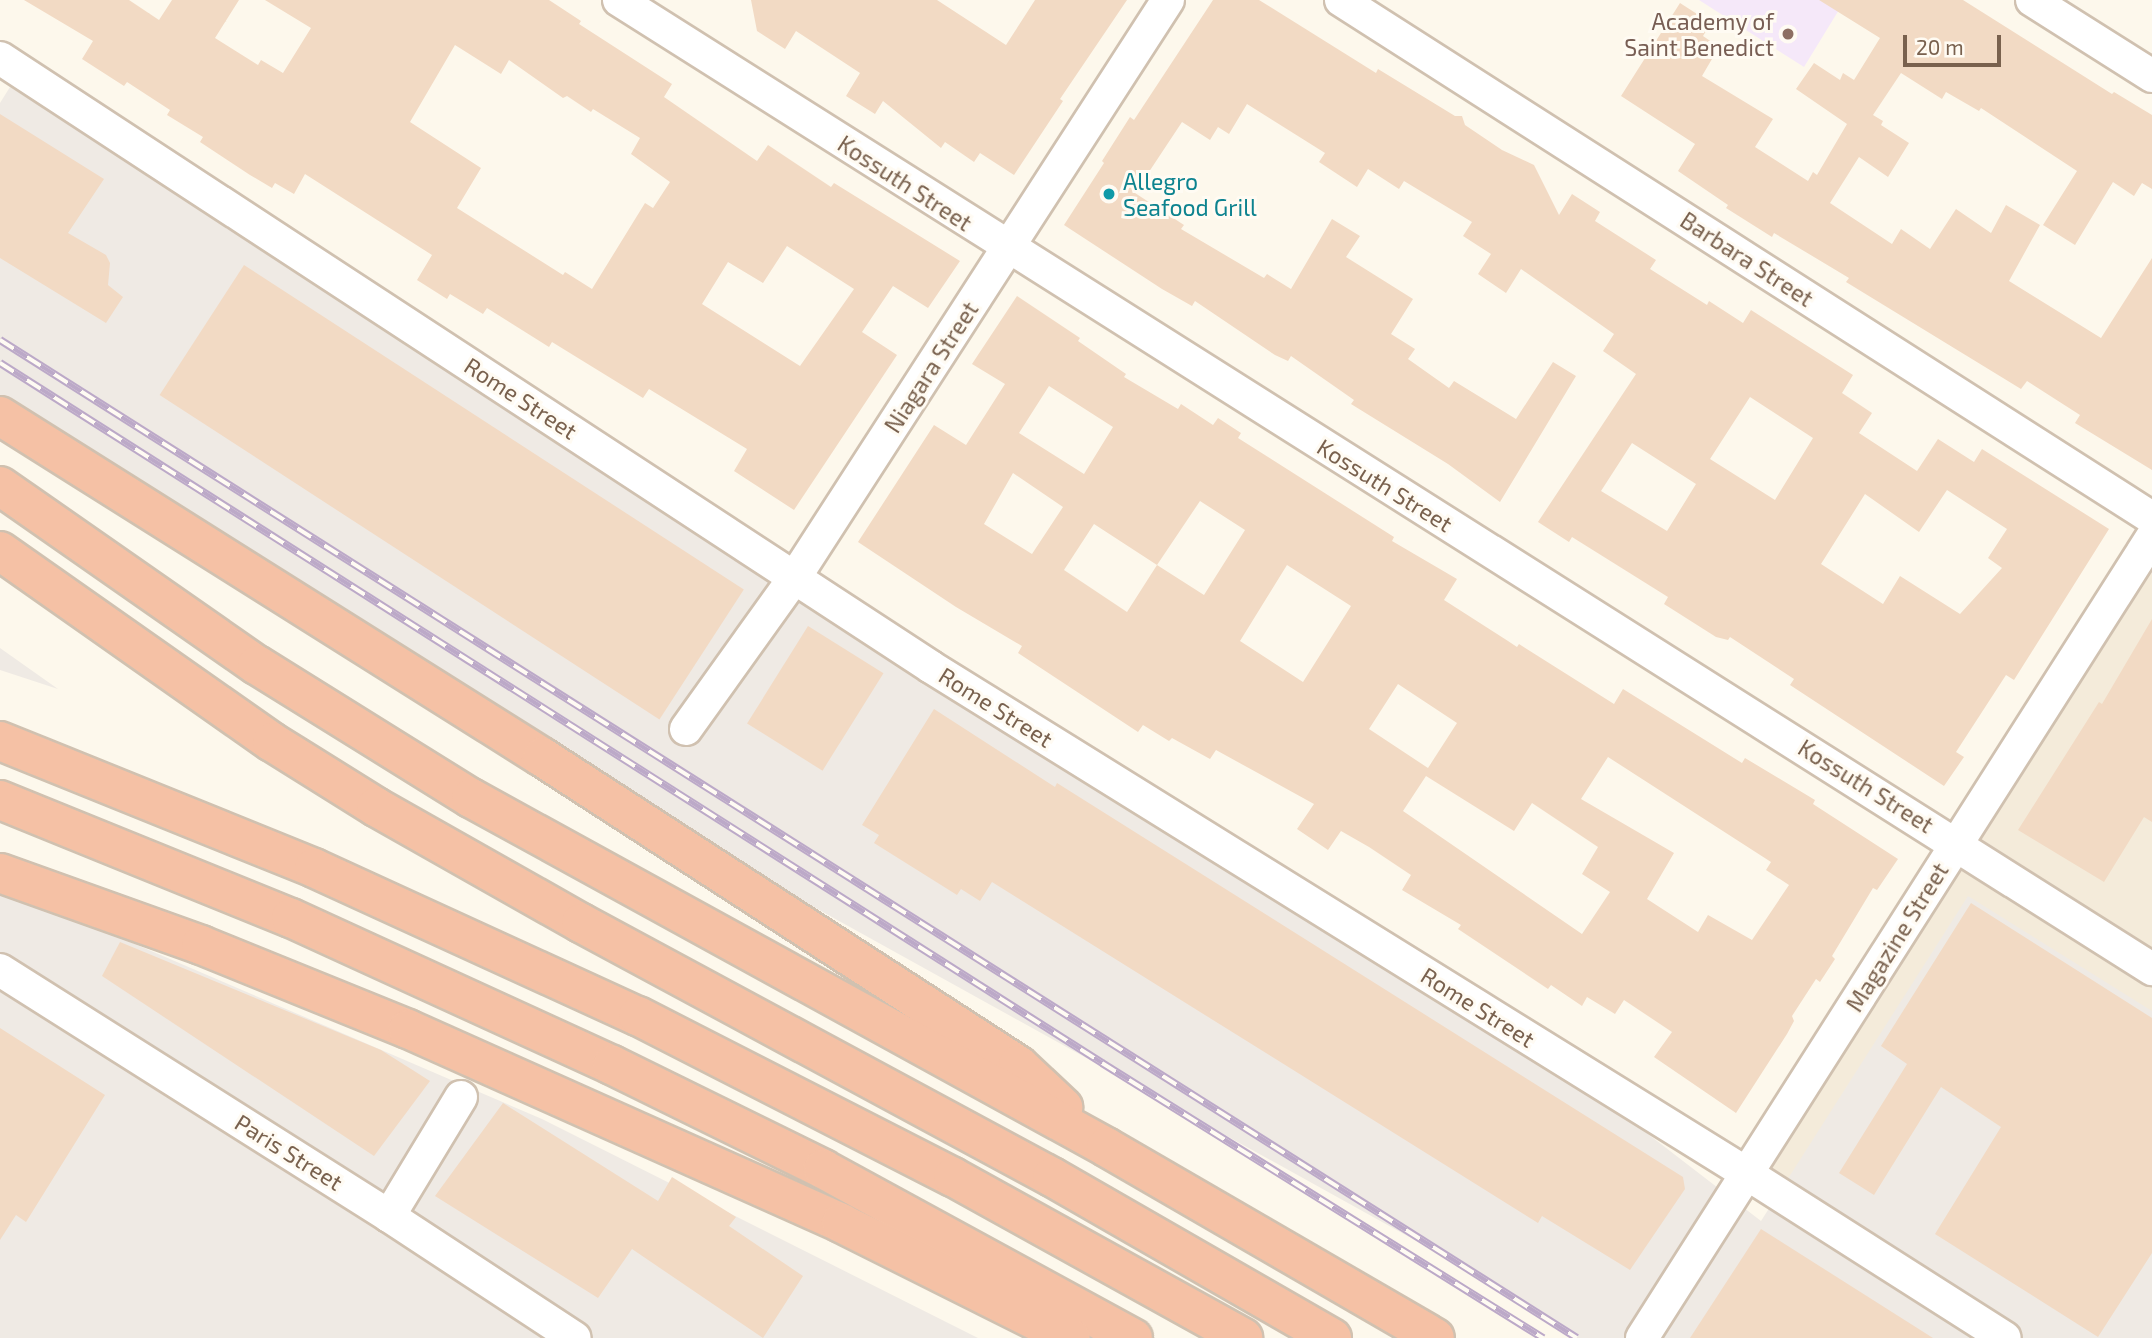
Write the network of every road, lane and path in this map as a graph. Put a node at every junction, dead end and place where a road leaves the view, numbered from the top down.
1 (619, 0) edge
2 (1168, 0) edge
3 (1341, 0) edge
4 (2032, 0) edge
5 (0, 58) edge
6 (2152, 76) edge
7 (1008, 248) junction
8 (0, 416) edge
9 (0, 486) edge
10 (2152, 518) edge
11 (2152, 537) edge
12 (0, 551) edge
13 (795, 577) junction
14 (686, 729) dead end
15 (0, 741) edge
16 (0, 800) edge
17 (1956, 842) junction
18 (0, 873) edge
19 (2152, 969) edge
20 (0, 970) edge
21 (461, 1097) dead end
22 (1106, 1147) junction
23 (1749, 1175) junction
24 (389, 1216) junction
25 (575, 1338) edge
26 (1071, 1338) edge
27 (1133, 1338) edge
28 (1243, 1338) edge
29 (1332, 1338) edge
30 (1435, 1338) edge
31 (1643, 1338) edge
32 (2005, 1338) edge

1 - 7 street, Kossuth Street
2 - 7 street, Niagara Street
3 - 10 street, Barbara Street
4 - 6 street
5 - 13 street, Rome Street
7 - 13 street, Niagara Street
7 - 17 street, Kossuth Street
8 - 22 highway
9 - 22 highway
11 - 17 street, Magazine Street
12 - 29 highway
13 - 14 street, Niagara Street
13 - 23 street, Rome Street
15 - 28 highway
16 - 27 highway
17 - 19 street, Kossuth Street
17 - 23 street, Magazine Street
18 - 26 highway
20 - 24 street, Paris Street
21 - 24 street
22 - 30 highway
23 - 31 street, Magazine Street
23 - 32 street, Rome Street
24 - 25 street, Paris Street

